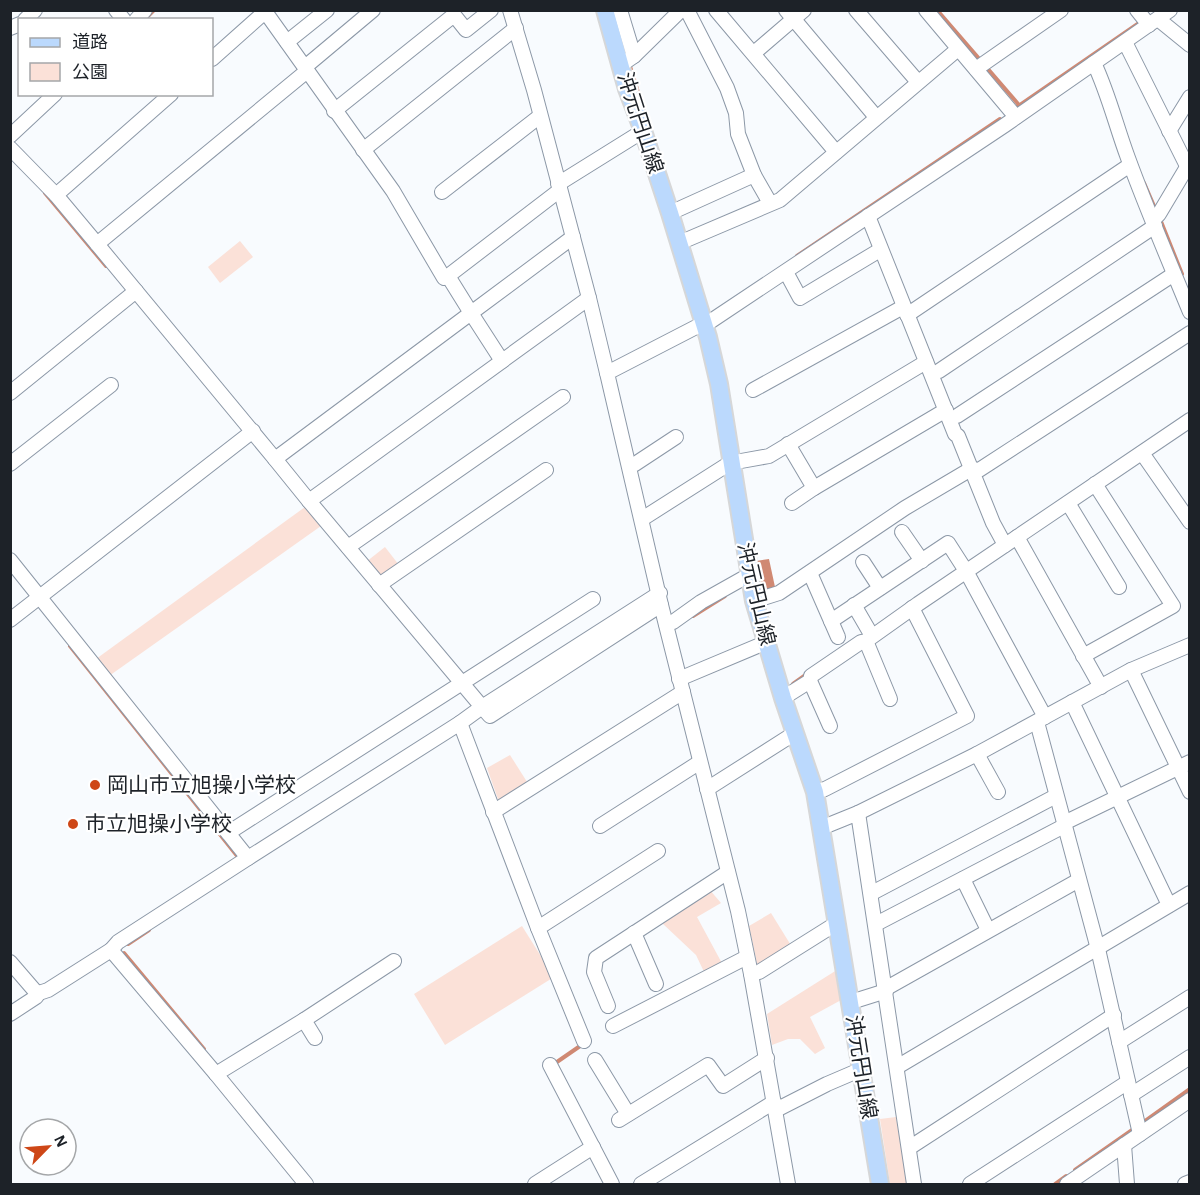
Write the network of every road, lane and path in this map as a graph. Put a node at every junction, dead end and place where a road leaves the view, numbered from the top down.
1 (327, 10) edge
2 (374, 10) edge
3 (491, 10) edge
4 (510, 10) edge
5 (604, 10) edge
6 (621, 10) edge
7 (681, 10) edge
8 (687, 10) edge
9 (716, 10) edge
10 (856, 10) edge
11 (926, 10) edge
12 (1170, 10) edge
13 (265, 11) edge
14 (1057, 12) edge
15 (795, 13) edge
16 (1147, 19) edge
17 (516, 28) junction
18 (287, 42) junction
19 (1125, 42) junction
20 (1190, 45) edge
21 (958, 49) junction
22 (754, 53) junction
23 (213, 58) edge
24 (628, 61) junction
25 (1094, 63) junction
26 (981, 66) junction
27 (306, 69) junction
28 (918, 82) junction
29 (53, 96) edge
30 (169, 96) edge
31 (1190, 97) edge
32 (334, 111) junction
33 (540, 116) junction
34 (876, 117) junction
35 (1016, 117) junction
36 (643, 131) junction
37 (1169, 131) junction
38 (10, 136) edge
39 (10, 148) edge
40 (363, 150) junction
41 (836, 152) junction
42 (1188, 164) edge
43 (1130, 165) junction
44 (754, 175) junction
45 (559, 187) junction
46 (442, 192) dead end
47 (56, 195) junction
48 (770, 204) junction
49 (674, 210) junction
50 (868, 216) junction
51 (1154, 223) junction
52 (573, 237) junction
53 (684, 241) junction
54 (97, 244) junction
55 (880, 250) junction
56 (786, 272) junction
57 (1174, 273) junction
58 (448, 276) junction
59 (1184, 283) edge
60 (136, 291) junction
61 (589, 298) junction
62 (908, 312) junction
63 (1190, 312) edge
64 (471, 313) junction
65 (708, 322) junction
66 (1190, 333) edge
67 (502, 361) junction
68 (926, 362) junction
69 (939, 371) dead end
70 (610, 372) junction
71 (111, 385) dead end
72 (753, 390) dead end
73 (10, 393) edge
74 (563, 397) dead end
75 (951, 413) junction
76 (1190, 420) edge
77 (253, 431) junction
78 (676, 437) dead end
79 (788, 444) junction
80 (1142, 453) junction
81 (275, 459) junction
82 (735, 462) junction
83 (10, 464) edge
84 (632, 464) junction
85 (974, 469) junction
86 (546, 470) dead end
87 (1095, 484) junction
88 (814, 488) junction
89 (309, 501) junction
90 (792, 503) dead end
91 (1068, 503) junction
92 (645, 518) junction
93 (1190, 522) edge
94 (902, 532) dead end
95 (1006, 540) junction
96 (348, 547) junction
97 (10, 561) edge
98 (921, 561) junction
99 (863, 562) dead end
100 (964, 568) junction
101 (810, 573) junction
102 (749, 575) junction
103 (379, 585) junction
104 (1119, 587) dead end
105 (880, 588) junction
106 (37, 599) junction
107 (593, 599) dead end
108 (660, 599) junction
109 (759, 600) junction
110 (854, 605) junction
111 (912, 608) junction
112 (10, 620) edge
113 (831, 621) junction
114 (669, 623) junction
115 (869, 635) junction
116 (838, 636) dead end
117 (767, 642) junction
118 (1190, 645) edge
119 (1083, 656) junction
120 (1131, 670) junction
121 (683, 681) junction
122 (810, 681) junction
123 (458, 684) junction
124 (1101, 687) junction
125 (788, 695) junction
126 (890, 699) dead end
127 (1072, 702) junction
128 (482, 707) junction
129 (1041, 719) junction
130 (460, 723) junction
131 (830, 726) dead end
132 (795, 733) junction
133 (977, 753) junction
134 (700, 762) junction
135 (1184, 765) edge
136 (710, 787) junction
137 (820, 790) junction
138 (998, 792) dead end
139 (1190, 792) edge
140 (1056, 796) junction
141 (1118, 797) junction
142 (497, 809) junction
143 (856, 814) junction
144 (1064, 824) junction
145 (600, 826) dead end
146 (826, 827) junction
147 (228, 833) junction
148 (658, 851) dead end
149 (248, 858) junction
150 (728, 872) junction
151 (963, 879) junction
152 (1079, 880) junction
153 (1190, 892) edge
154 (872, 893) junction
155 (1169, 905) junction
156 (837, 922) junction
157 (876, 924) junction
158 (541, 926) junction
159 (988, 930) junction
160 (634, 933) junction
161 (1098, 949) junction
162 (111, 950) junction
163 (747, 957) junction
164 (394, 961) dead end
165 (10, 962) edge
166 (755, 973) junction
167 (656, 984) dead end
168 (882, 992) junction
169 (39, 993) junction
170 (1190, 997) edge
171 (856, 1001) junction
172 (608, 1006) dead end
173 (10, 1014) edge
174 (1114, 1015) junction
175 (304, 1020) junction
176 (613, 1026) dead end
177 (315, 1038) dead end
178 (584, 1041) dead end
179 (1119, 1042) junction
180 (1190, 1057) edge
181 (767, 1058) junction
182 (595, 1060) dead end
183 (550, 1065) dead end
184 (897, 1067) junction
185 (862, 1069) junction
186 (220, 1072) junction
187 (1130, 1089) junction
188 (1190, 1101) edge
189 (778, 1107) junction
190 (1139, 1129) junction
191 (1124, 1145) junction
192 (592, 1148) junction
193 (909, 1148) junction
194 (1190, 1182) edge
195 (306, 1185) edge
196 (535, 1185) edge
197 (612, 1185) edge
198 (641, 1185) edge
199 (788, 1185) edge
200 (880, 1185) edge
201 (914, 1185) edge
202 (970, 1185) edge
203 (1067, 1185) edge
204 (1127, 1185) edge
205 (1185, 1185) edge

1 - 18 street
2 - 27 street
3 - 32 street
4 - 17 street
5 - 24 main road, 沖元円山線
6 - 24 street
7 - 24 street
8 - 44 street
9 - 22 street
10 - 28 street
11 - 21 street
12 - 16 street
13 - 18 street
13 - 23 street
14 - 26 street
15 - 22 street
15 - 34 street
16 - 19 street
16 - 20 street
17 - 33 street
17 - 40 street
18 - 27 street
19 - 25 street
19 - 37 street
21 - 26 street
21 - 28 street
22 - 41 street
24 - 36 main road, 沖元円山線
25 - 35 street
25 - 43 street
26 - 35 street
27 - 32 street
27 - 54 street
28 - 34 street
29 - 38 street
30 - 47 street
31 - 37 street
32 - 40 street
33 - 45 street
33 - 46 street
34 - 41 street
35 - 50 street
36 - 45 street
36 - 49 main road, 沖元円山線
37 - 42 street
39 - 47 street
40 - 58 street
41 - 48 street
42 - 51 street
43 - 51 street
43 - 62 street
44 - 48 street
44 - 49 street
45 - 52 street
45 - 58 street
47 - 54 street
48 - 53 street
49 - 53 main road, 沖元円山線
50 - 55 street
50 - 56 street
51 - 57 street
51 - 69 street
52 - 61 street
52 - 64 street
53 - 65 main road, 沖元円山線
54 - 60 street
55 - 56 street
55 - 62 street
56 - 65 street
57 - 59 street
57 - 75 street
58 - 64 street
59 - 63 street
60 - 73 street
60 - 77 street
61 - 67 street
61 - 70 street
62 - 68 street
62 - 72 street
64 - 67 street
64 - 81 street
65 - 70 street
65 - 82 main road, 沖元円山線
66 - 85 street
67 - 89 street
68 - 75 street
68 - 79 street
70 - 84 street
71 - 83 street
74 - 96 street
75 - 85 street
75 - 88 street
76 - 80 street
77 - 81 street
77 - 106 street
78 - 84 street
79 - 82 street
79 - 88 street
80 - 87 street
80 - 93 street
81 - 89 street
82 - 92 street
82 - 102 main road, 沖元円山線
84 - 92 street
85 - 95 street
85 - 101 street
86 - 103 street
87 - 91 street
87 - 119 street
88 - 90 street
89 - 96 street
91 - 95 street
91 - 104 street
92 - 108 street
94 - 98 street
95 - 100 street
95 - 119 street
96 - 103 street
97 - 106 street
98 - 100 street
98 - 105 street
99 - 105 street
100 - 111 street
100 - 129 street
101 - 109 street
101 - 113 street
102 - 109 main road, 沖元円山線
102 - 114 street
103 - 123 street
105 - 110 street
106 - 112 street
106 - 147 street
107 - 123 street
108 - 114 street
108 - 128 street
109 - 117 main road, 沖元円山線
110 - 113 street
110 - 115 street
111 - 115 street
111 - 137 street
113 - 116 street
114 - 121 street
115 - 122 street
115 - 126 street
117 - 121 street
117 - 125 main road, 沖元円山線
118 - 120 street
119 - 124 street
120 - 124 street
120 - 135 street
121 - 134 street
121 - 142 street
122 - 125 street
122 - 131 street
123 - 128 street
123 - 147 street
124 - 127 street
125 - 132 main road, 沖元円山線
127 - 129 street
127 - 141 street
128 - 130 street
129 - 133 street
129 - 140 street
130 - 142 street
130 - 149 street
132 - 136 street
132 - 137 main road, 沖元円山線
133 - 138 street
133 - 143 street
134 - 136 street
134 - 145 street
135 - 139 street
135 - 141 street
136 - 150 street
137 - 146 main road, 沖元円山線
140 - 144 street
140 - 154 street
141 - 144 street
141 - 155 street
142 - 158 street
143 - 146 street
143 - 154 street
144 - 151 street
144 - 152 street
146 - 156 main road, 沖元円山線
147 - 149 street
148 - 158 street
149 - 162 street
150 - 160 street
150 - 163 street
151 - 157 street
151 - 159 street
152 - 159 street
152 - 161 street
153 - 155 street
154 - 157 street
155 - 161 street
156 - 166 street
156 - 171 main road, 沖元円山線
157 - 168 street
158 - 178 street
159 - 168 street
160 - 167 street
160 - 172 street
161 - 174 street
161 - 184 street
162 - 169 street
162 - 186 street
163 - 166 street
163 - 176 street
164 - 175 street
165 - 169 street
166 - 181 street
168 - 171 street
168 - 184 street
169 - 173 street
170 - 179 street
171 - 185 main road, 沖元円山線
174 - 179 street
174 - 193 street
175 - 177 street
175 - 186 street
179 - 187 street
180 - 187 street
181 - 182 street
181 - 189 street
183 - 192 street
184 - 193 street
185 - 189 street
185 - 200 main road, 沖元円山線
186 - 195 street
187 - 190 street
187 - 202 street
188 - 190 street
189 - 198 street
189 - 199 street
190 - 191 street
191 - 203 street
191 - 204 street
192 - 196 street
192 - 197 street
193 - 201 street
194 - 205 street

